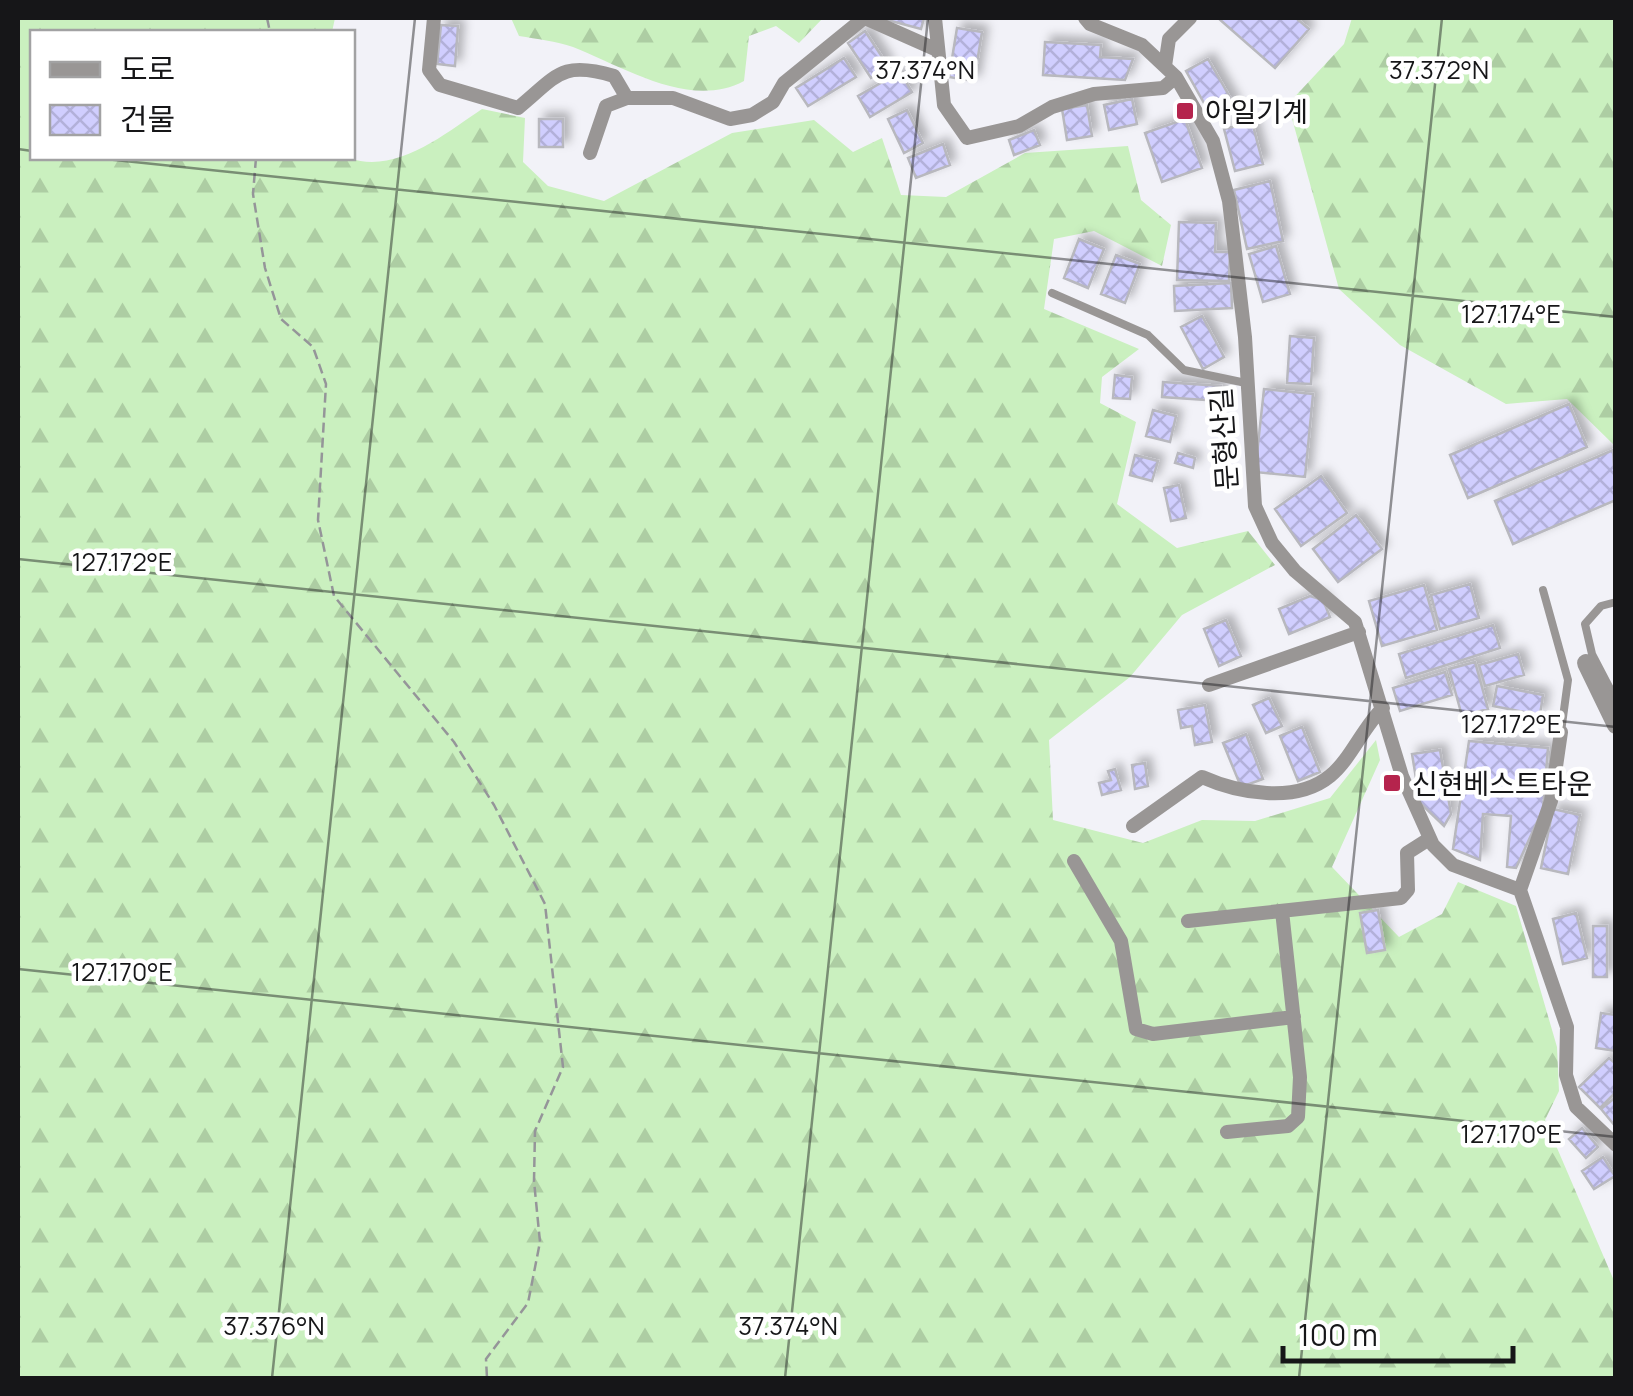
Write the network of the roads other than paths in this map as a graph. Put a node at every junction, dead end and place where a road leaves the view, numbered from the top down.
1 (434, 18) edge
2 (865, 18) edge
3 (935, 18) edge
4 (1085, 18) edge
5 (1190, 18) edge
6 (935, 49) junction
7 (1171, 72) junction
8 (627, 98) junction
9 (590, 153) dead end
10 (1052, 292) dead end
11 (1246, 383) junction
12 (1544, 590) dead end
13 (1616, 602) edge
14 (1359, 632) junction
15 (1586, 664) dead end
16 (1209, 685) dead end
17 (1616, 700) edge
18 (1383, 708) junction
19 (1616, 725) edge
20 (1561, 732) joint
21 (1133, 826) dead end
22 (1429, 839) junction
23 (1074, 861) dead end
24 (1520, 890) junction
25 (1282, 912) junction
26 (1188, 921) dead end
27 (1294, 1017) junction
28 (1226, 1132) dead end
29 (1616, 1145) edge

1 - 8 street
2 - 6 street
2 - 8 street
3 - 6 street
4 - 7 street, 문형산길
5 - 7 street
6 - 7 street
7 - 11 street, 문형산길
8 - 9 street
10 - 11 lane
11 - 14 street, 문형산길
12 - 20 lane
13 - 17 lane
14 - 16 street
14 - 18 street, 문형산길
15 - 19 street
18 - 21 street
18 - 22 street, 문형산길
20 - 24 street
22 - 24 street, 문형산길
22 - 25 street
23 - 27 street
24 - 29 street
25 - 26 street
25 - 27 street
27 - 28 street

